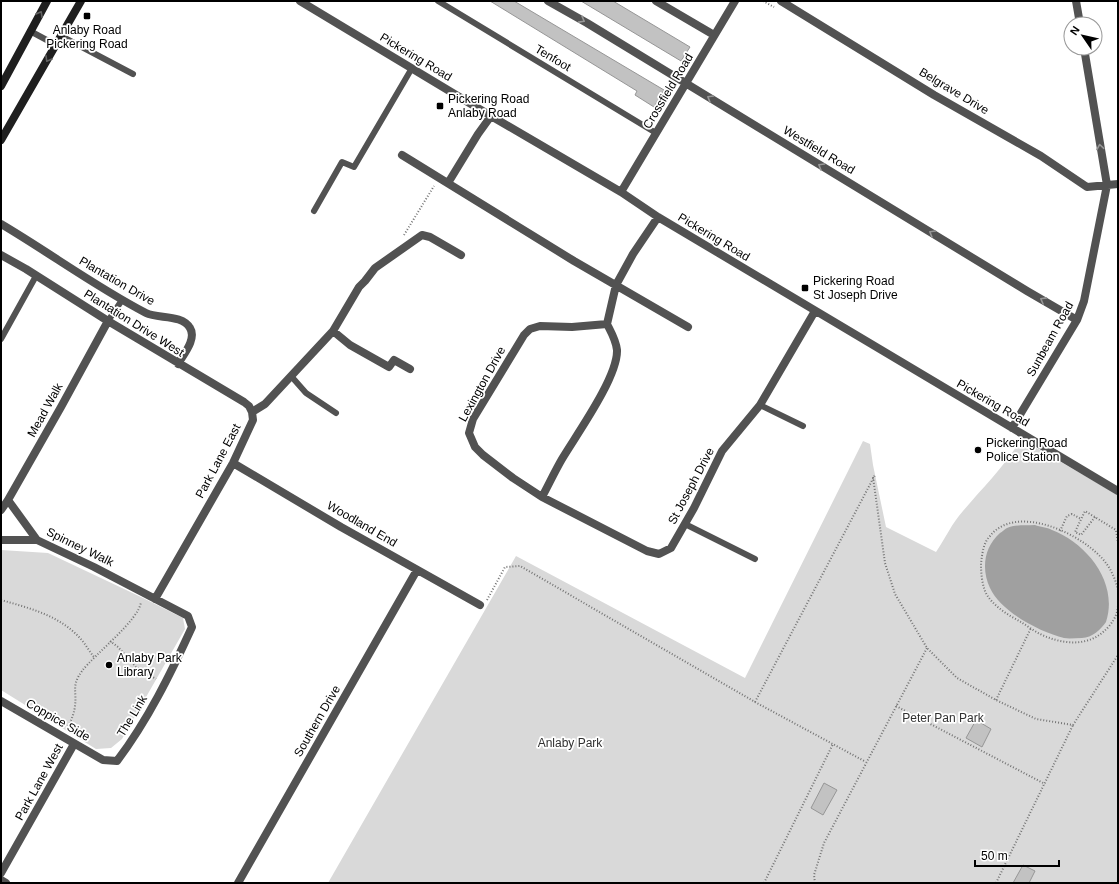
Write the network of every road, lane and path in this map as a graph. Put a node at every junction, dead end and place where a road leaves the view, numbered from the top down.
1 (47, 1) edge
2 (81, 1) edge
3 (300, 1) edge
4 (438, 1) edge
5 (548, 1) edge
6 (656, 1) edge
7 (735, 1) edge
8 (781, 1) edge
9 (1076, 1) edge
10 (1079, 16) edge
11 (30, 31) junction
12 (62, 36) junction
13 (714, 36) junction
14 (56, 45) junction
15 (1085, 56) edge
16 (412, 68) junction
17 (133, 74) dead end
18 (686, 84) junction
19 (1, 86) edge
20 (491, 116) junction
21 (3, 130) edge
22 (656, 133) junction
23 (1, 140) edge
24 (402, 155) dead end
25 (436, 183) dead end
26 (448, 183) junction
27 (1118, 184) edge
28 (1107, 185) junction
29 (621, 192) junction
30 (314, 211) dead end
31 (658, 217) junction
32 (1, 224) edge
33 (400, 250) junction
34 (1, 255) edge
35 (461, 255) dead end
36 (36, 276) junction
37 (616, 285) junction
38 (122, 300) junction
39 (814, 311) junction
40 (1077, 320) junction
41 (108, 321) junction
42 (606, 324) junction
43 (688, 327) dead end
44 (333, 330) junction
45 (1, 339) edge
46 (178, 364) junction
47 (410, 370) dead end
48 (291, 376) junction
49 (760, 404) junction
50 (252, 412) junction
51 (336, 413) dead end
52 (803, 426) dead end
53 (1012, 428) junction
54 (233, 463) junction
55 (1118, 491) edge
56 (542, 497) junction
57 (8, 500) junction
58 (1, 510) edge
59 (580, 516) joint
60 (1095, 517) junction
61 (1081, 518) junction
62 (685, 524) junction
63 (1060, 530) junction
64 (1, 540) edge
65 (37, 540) junction
66 (1118, 543) edge
67 (755, 559) dead end
68 (418, 570) junction
69 (1118, 590) edge
70 (141, 596) dead end
71 (155, 599) junction
72 (1, 600) edge
73 (480, 605) joint
74 (1118, 606) edge
75 (1031, 628) junction
76 (110, 641) junction
77 (927, 648) junction
78 (1118, 655) edge
79 (94, 657) junction
80 (156, 679) dead end
81 (996, 700) junction
82 (1, 701) edge
83 (755, 702) junction
84 (896, 706) junction
85 (1073, 725) junction
86 (66, 730) dead end
87 (74, 744) junction
88 (833, 744) junction
89 (103, 760) joint
90 (866, 762) junction
91 (1045, 784) junction
92 (1, 873) edge
93 (1, 880) edge
94 (6, 883) edge
95 (238, 883) edge
96 (764, 883) edge
97 (815, 883) edge
98 (996, 883) edge

11 -> 1 main road
2 - 12 main road
3 - 16 street, Pickering Road
4 - 22 lane, Tenfoot
5 -> 18 street, Westfield Road
6 - 13 street
7 - 13 street, Crossfield Road
8 - 28 street, Belgrave Drive
9 - 10 street
11 - 14 lane
11 - 19 main road
12 - 14 main road
12 - 17 lane
13 - 18 street, Crossfield Road
14 -> 21 main road
28 -> 15 street
16 - 20 street, Pickering Road
16 - 30 lane
18 - 22 street, Crossfield Road
40 -> 18 street, Westfield Road
20 - 26 street
20 - 29 street, Pickering Road
21 - 23 main road
22 - 29 street, Crossfield Road
24 - 26 street
25 - 33 path
26 - 37 street
27 - 28 street, Belgrave Drive
28 - 40 street, Sunbeam Road
29 - 31 street, Pickering Road
31 - 37 street
31 - 39 street, Pickering Road
32 - 38 street, Plantation Drive
33 - 35 street, Park Lane East
33 - 44 street, Park Lane East
34 - 36 street, Plantation Drive West
36 - 41 street, Plantation Drive West
36 - 45 lane
37 - 42 street
37 - 43 street
38 - 41 lane
38 - 46 street, Plantation Drive
39 - 49 street, St Joseph Drive
39 - 53 street, Pickering Road
40 - 53 street, Sunbeam Road
41 - 46 street, Plantation Drive West
41 - 57 street, Mead Walk
42 - 56 street
42 - 56 street, Lexington Drive
44 - 47 street
44 - 48 street, Park Lane East
46 - 50 street, Plantation Drive West
48 - 50 street, Park Lane East
48 - 51 lane
49 - 52 lane
49 - 62 street, St Joseph Drive
50 - 54 street, Park Lane East
53 - 55 street, Pickering Road
54 - 68 street, Woodland End
54 - 71 street, Park Lane East
56 - 59 street, Lexington Drive
57 - 58 street, Mead Walk
57 - 65 street, Spinney Walk
59 - 62 street, St Joseph Drive
60 - 61 path
60 - 61 path
60 - 66 path
61 - 63 path
62 - 67 lane
63 - 69 path
63 - 75 path
64 - 65 street
65 - 71 street, Spinney Walk
68 - 73 street, Woodland End
68 - 95 street, Southern Drive
70 - 76 path
71 - 89 street, The Link
72 - 79 path
73 - 83 path
74 - 75 path
75 - 81 path
76 - 79 path
76 - 80 path
77 - 81 path
77 - 83 path
77 - 84 path
78 - 85 path
79 - 86 path
81 - 85 path
82 - 87 street, Coppice Side
83 - 88 path
84 - 90 path
84 - 91 path
85 - 91 path
87 - 89 street, Coppice Side
87 - 92 street, Park Lane West
88 - 90 path
88 - 96 path
90 - 97 path
91 - 98 path
93 - 94 street

